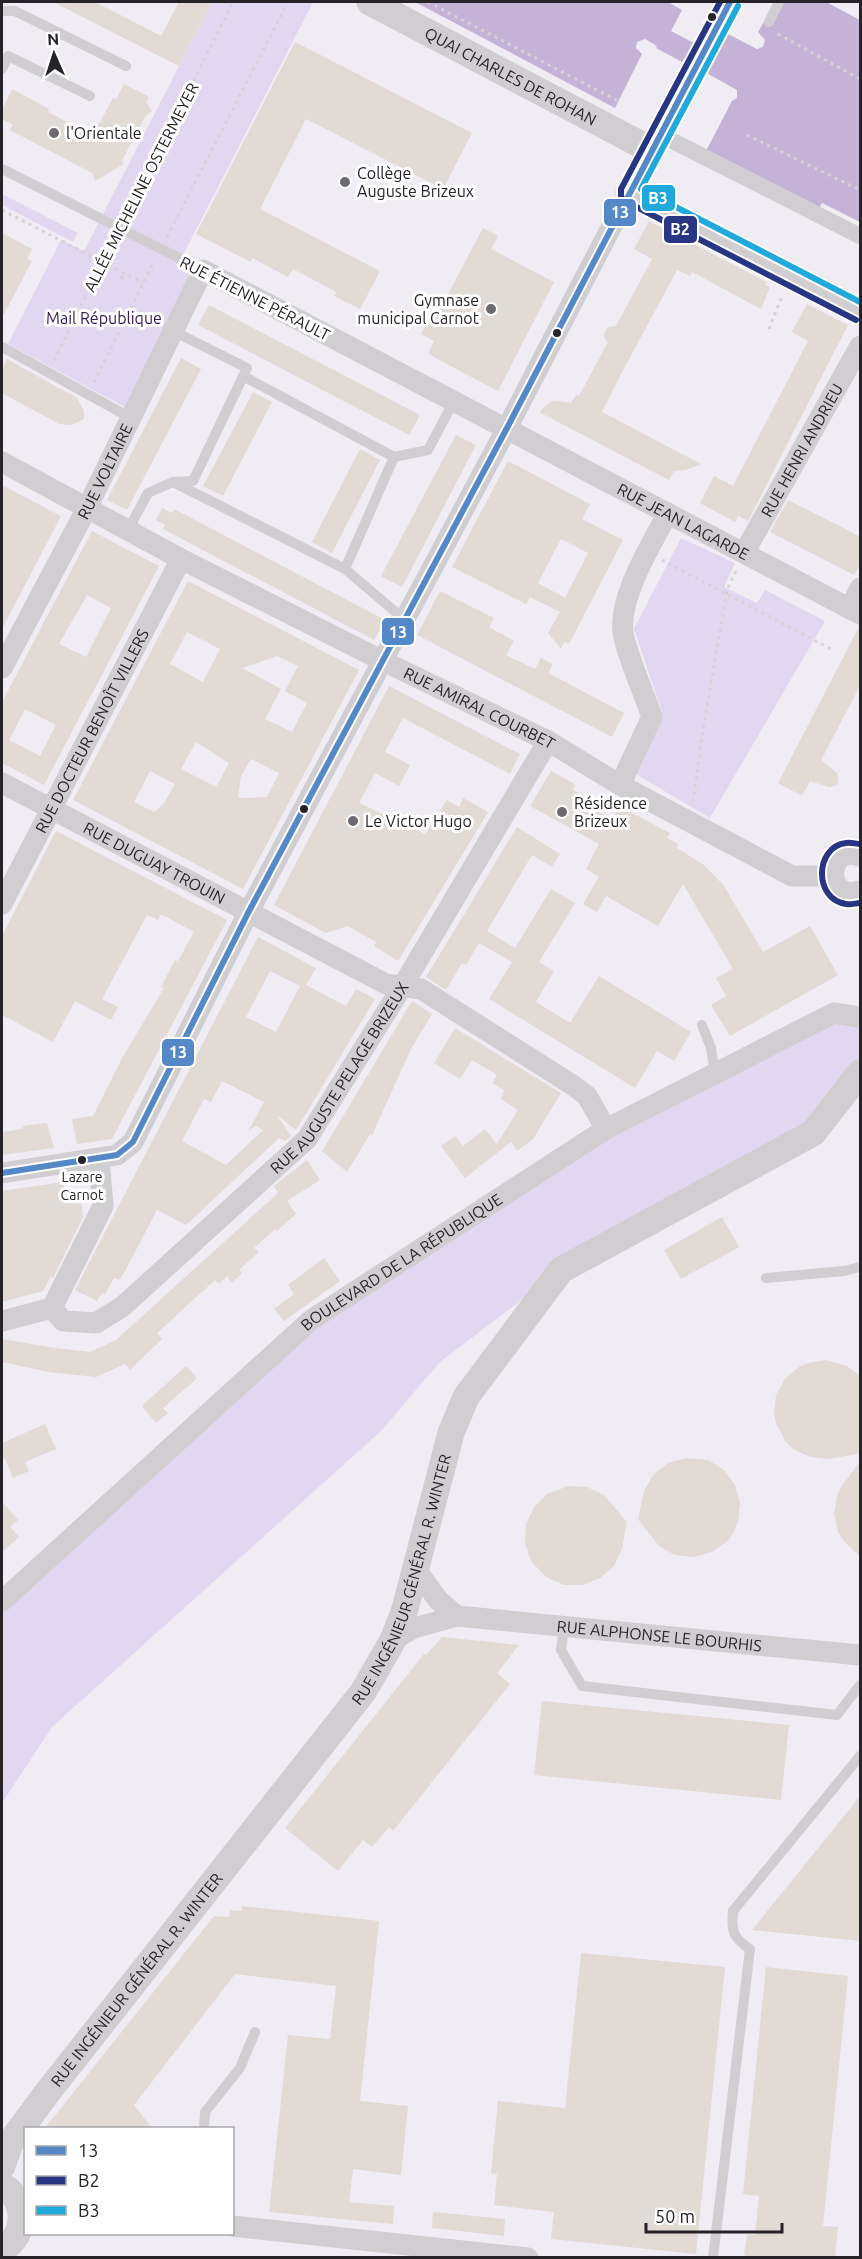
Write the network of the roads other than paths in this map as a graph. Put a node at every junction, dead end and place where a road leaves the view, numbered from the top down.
1 (370, 2) edge
2 (730, 2) edge
3 (779, 2) edge
4 (2, 11) edge
5 (770, 26) road end
6 (126, 66) dead end
7 (2, 69) edge
8 (90, 96) dead end
9 (655, 142) junction
10 (2, 169) edge
11 (629, 193) junction
12 (861, 236) edge
13 (203, 270) junction
14 (861, 312) edge
15 (173, 331) junction
16 (861, 346) edge
17 (2, 347) edge
18 (243, 376) junction
19 (454, 401) junction
20 (131, 418) junction
21 (507, 428) junction
22 (394, 457) junction
23 (2, 462) edge
24 (173, 482) junction
25 (87, 508) junction
26 (668, 513) junction
27 (128, 530) junction
28 (744, 553) junction
29 (181, 559) junction
30 (345, 569) junction
31 (861, 588) edge
32 (855, 611) edge
33 (405, 620) junction
34 (383, 661) junction
35 (2, 668) edge
36 (548, 741) junction
37 (2, 783) edge
38 (620, 785) junction
39 (51, 808) junction
40 (861, 853) edge
41 (830, 876) junction
42 (861, 894) edge
43 (2, 904) edge
44 (248, 913) junction
45 (402, 987) junction
46 (861, 1017) edge
47 (702, 1025) dead end
48 (861, 1073) edge
49 (715, 1074) junction
50 (606, 1129) junction
51 (99, 1159) junction
52 (2, 1173) edge
53 (861, 1267) edge
54 (766, 1278) dead end
55 (52, 1308) junction
56 (2, 1321) edge
57 (415, 1568) junction
58 (2, 1601) edge
59 (457, 1616) junction
60 (564, 1626) junction
61 (393, 1640) junction
62 (861, 1655) edge
63 (861, 1685) edge
64 (861, 1756) edge
65 (255, 2032) dead end
66 (204, 2127) edge
67 (2, 2166) edge
68 (2, 2186) edge
69 (24, 2217) edge
70 (234, 2226) edge
71 (2, 2249) edge
72 (528, 2258) edge
73 (713, 2258) edge

1 - 9 street, QUAI CHARLES DE ROHAN
2 - 9 street
3 - 5 lane
4 - 6 lane
7 - 8 lane
9 - 11 street
9 - 12 street, QUAI CHARLES DE ROHAN
10 - 13 lane, RUE ÉTIENNE PÉRAULT
11 - 14 street
11 - 21 street
13 - 15 street, RUE VOLTAIRE
13 - 19 street, RUE ÉTIENNE PÉRAULT
15 - 18 lane
15 - 20 street, RUE VOLTAIRE
16 - 28 street, RUE HENRI ANDRIEU
17 - 20 lane
18 - 22 lane
18 - 24 lane
19 - 21 street, RUE ÉTIENNE PÉRAULT
19 - 22 lane
20 - 25 street, RUE VOLTAIRE
21 - 26 street, RUE JEAN LAGARDE
21 - 33 street
22 - 30 lane
23 - 25 street, RUE AMIRAL COURBET
24 - 27 lane
24 - 30 lane
25 - 27 street, RUE AMIRAL COURBET
25 - 35 street, RUE VOLTAIRE
26 - 28 street, RUE JEAN LAGARDE
26 - 38 street
27 - 29 street, RUE AMIRAL COURBET
28 - 32 street, RUE JEAN LAGARDE
29 - 34 street, RUE AMIRAL COURBET
29 - 39 street, RUE DOCTEUR BENOÎT VILLERS
30 - 33 lane
31 - 32 street
33 - 34 street
34 - 36 street, RUE AMIRAL COURBET
34 - 44 street
36 - 38 street, RUE AMIRAL COURBET
36 - 45 street, RUE AUGUSTE PELAGE BRIZEUX
37 - 39 street, RUE DUGUAY TROUIN
38 - 41 street, RUE AMIRAL COURBET
39 - 43 street, RUE DOCTEUR BENOÎT VILLERS
39 - 44 street, RUE DUGUAY TROUIN
40 - 41 street
41 - 42 street
44 - 45 street, RUE DUGUAY TROUIN
44 - 51 street
45 - 50 street, RUE DUGUAY TROUIN
45 - 55 street, RUE AUGUSTE PELAGE BRIZEUX
46 - 49 street, BOULEVARD DE LA RÉPUBLIQUE
47 - 49 lane
48 - 57 street, RUE INGÉNIEUR GÉNÉRAL R. WINTER
49 - 50 street, BOULEVARD DE LA RÉPUBLIQUE
50 - 58 street, BOULEVARD DE LA RÉPUBLIQUE
51 - 52 street
51 - 55 street
53 - 54 lane
55 - 56 street
57 - 59 street
57 - 61 street, RUE INGÉNIEUR GÉNÉRAL R. WINTER
59 - 60 street, RUE ALPHONSE LE BOURHIS
59 - 61 street, RUE ALPHONSE LE BOURHIS
60 - 62 street, RUE ALPHONSE LE BOURHIS
60 - 63 lane
61 - 67 street, RUE INGÉNIEUR GÉNÉRAL R. WINTER
64 - 73 lane
65 - 66 lane
68 - 69 street
69 - 71 street
70 - 72 street

